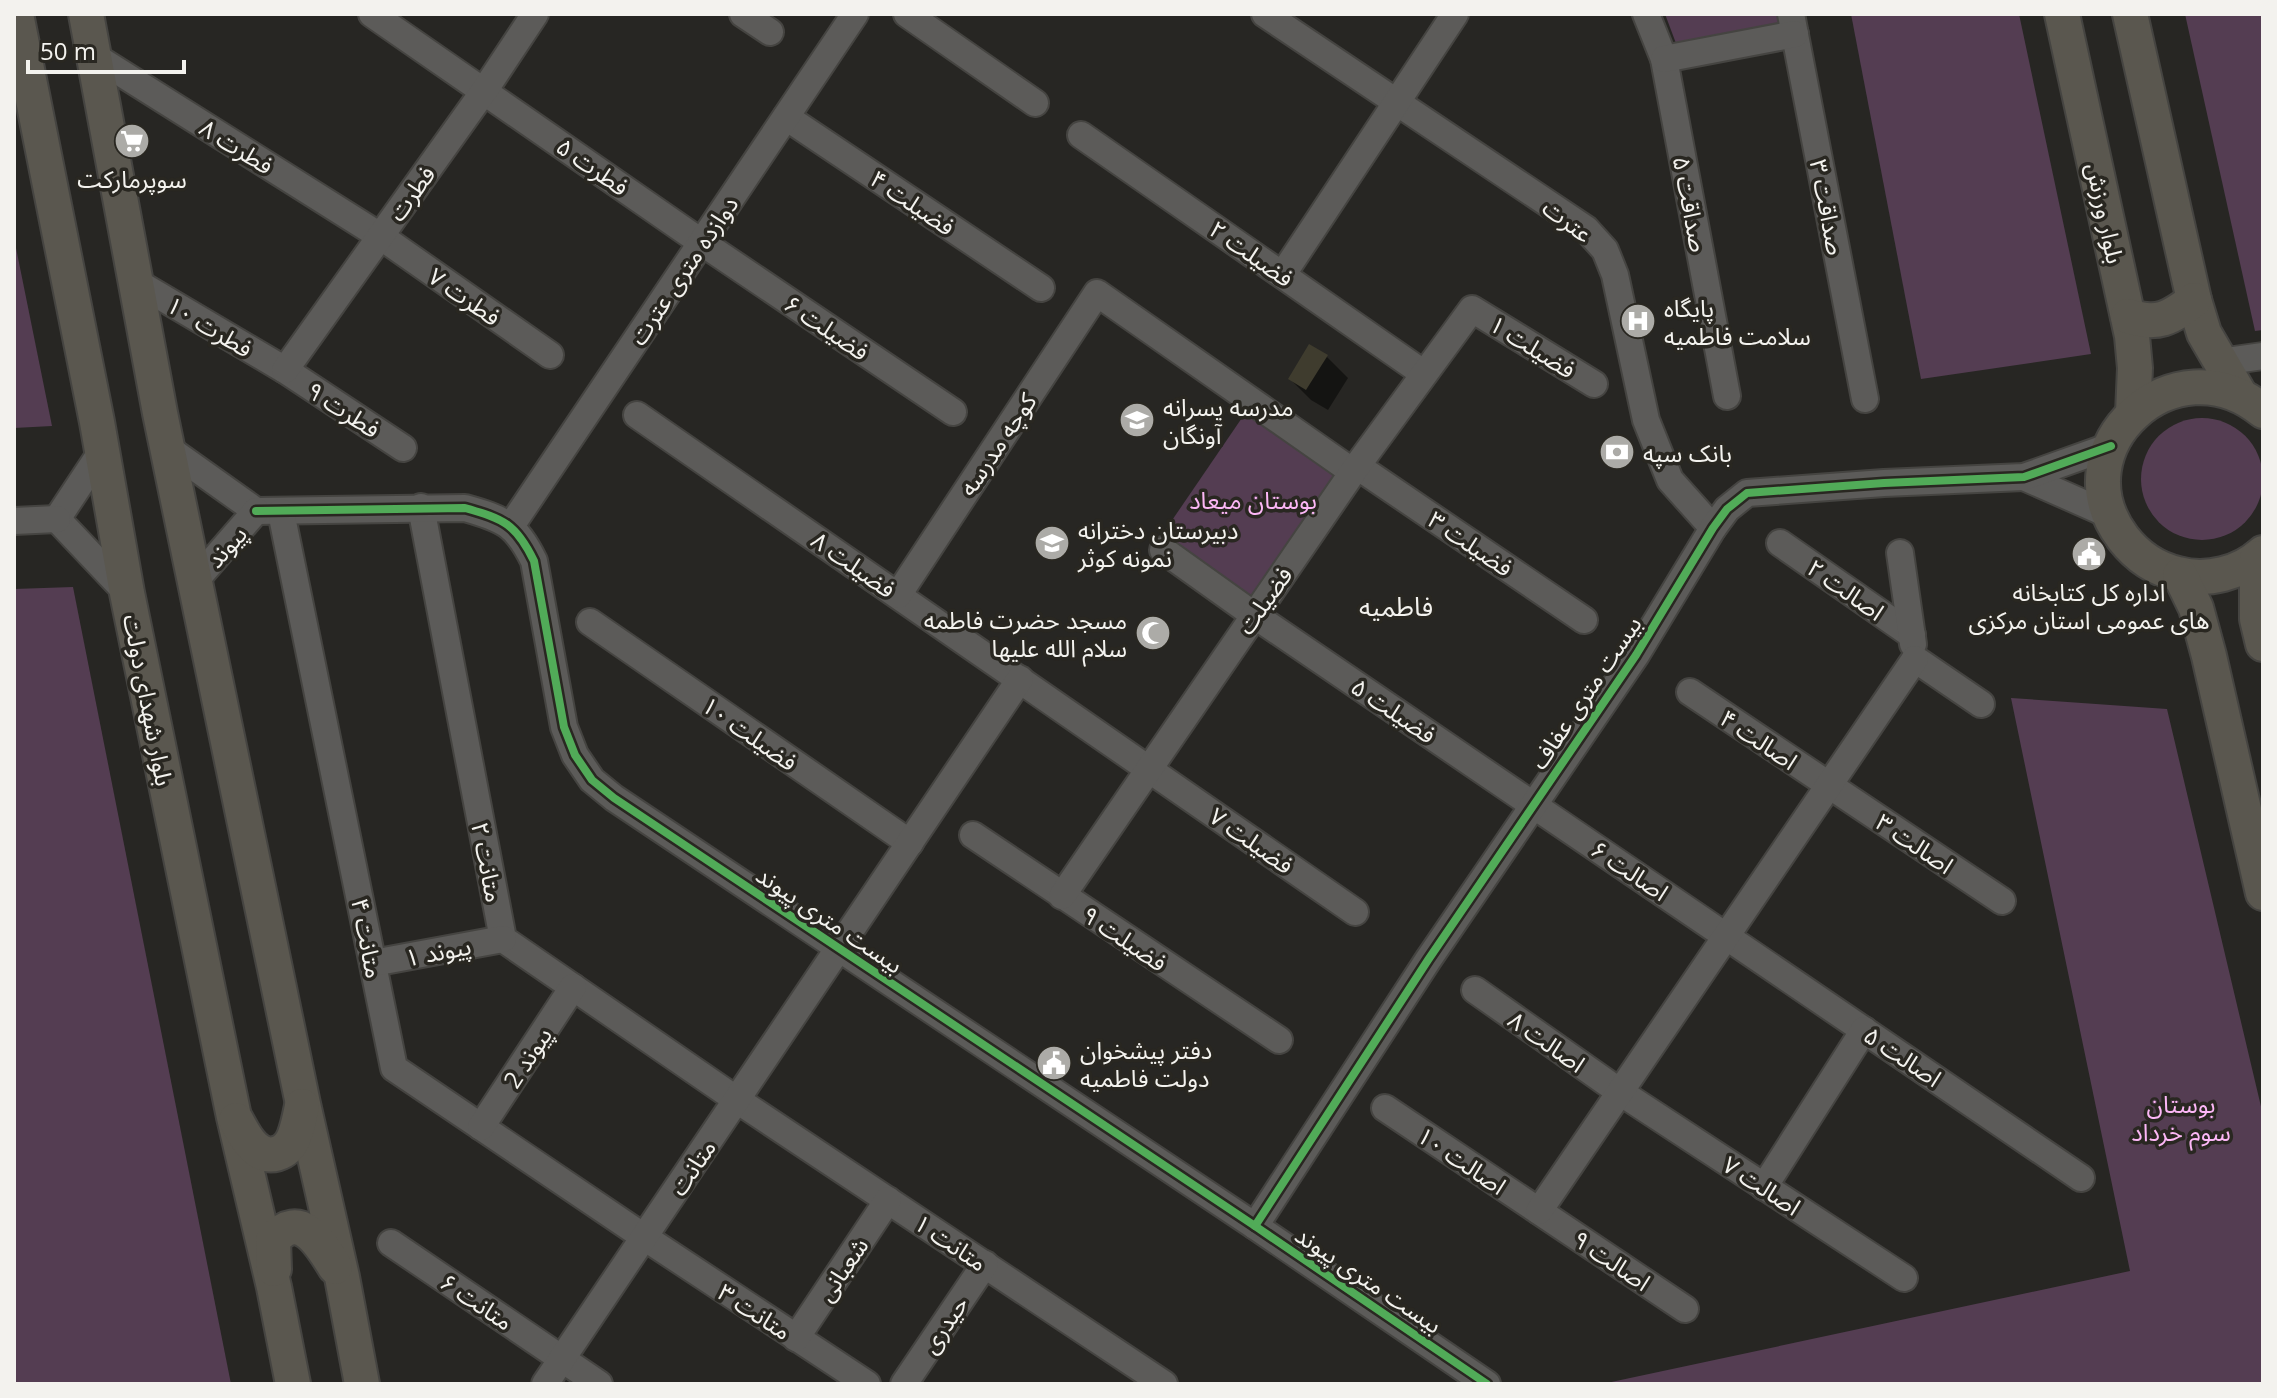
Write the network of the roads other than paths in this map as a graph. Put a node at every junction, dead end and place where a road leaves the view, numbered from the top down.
1 (16, 14) edge
2 (86, 14) edge
3 (535, 14) edge
4 (743, 14) edge
5 (855, 14) edge
6 (907, 14) edge
7 (1265, 14) edge
8 (1455, 14) edge
9 (1646, 14) edge
10 (2062, 14) edge
11 (2130, 14) edge
12 (379, 16) edge
13 (1793, 24) edge
14 (770, 32) dead end
15 (94, 56) junction
16 (1664, 59) junction
17 (484, 91) junction
18 (1396, 102) junction
19 (1035, 103) dead end
20 (786, 117) junction
21 (1081, 135) dead end
22 (380, 236) junction
23 (701, 242) junction
24 (1283, 274) junction
25 (136, 282) junction
26 (1041, 288) dead end
27 (1097, 293) joint
28 (2194, 300) junction
29 (1472, 309) joint
30 (2128, 316) junction
31 (550, 355) dead end
32 (2263, 356) edge
33 (2220, 362) junction
34 (285, 370) junction
35 (1423, 373) junction
36 (1594, 384) dead end
37 (1727, 396) dead end
38 (1865, 399) dead end
39 (2251, 403) edge
40 (953, 412) dead end
41 (2133, 413) junction
42 (637, 415) dead end
43 (2111, 446) junction
44 (403, 448) dead end
45 (169, 449) junction
46 (102, 451) junction
47 (1355, 469) junction
48 (2024, 477) junction
49 (421, 507) junction
50 (268, 512) junction
51 (2110, 515) junction
52 (57, 519) junction
53 (14, 521) edge
54 (511, 526) junction
55 (1713, 528) junction
56 (1780, 543) dead end
57 (1163, 550) dead end
58 (1900, 553) dead end
59 (2260, 556) edge
60 (2180, 575) junction
61 (195, 581) junction
62 (127, 593) junction
63 (898, 595) junction
64 (1254, 615) junction
65 (1584, 620) dead end
66 (590, 622) dead end
67 (2263, 644) edge
68 (1913, 647) junction
69 (1020, 679) junction
70 (1690, 692) dead end
71 (1981, 704) dead end
72 (1149, 768) junction
73 (1828, 786) junction
74 (1533, 805) junction
75 (973, 835) dead end
76 (910, 843) junction
77 (2263, 893) edge
78 (1062, 896) junction
79 (2002, 901) dead end
80 (1355, 912) dead end
81 (1726, 934) junction
82 (503, 939) junction
83 (838, 949) junction
84 (373, 963) junction
85 (573, 987) junction
86 (1475, 990) dead end
87 (1864, 1030) junction
88 (1279, 1040) dead end
89 (1620, 1092) junction
90 (737, 1100) junction
91 (303, 1104) junction
92 (1385, 1108) dead end
93 (234, 1117) junction
94 (481, 1127) junction
95 (2081, 1178) dead end
96 (1764, 1187) junction
97 (888, 1200) junction
98 (1539, 1211) junction
99 (1255, 1226) junction
100 (644, 1237) junction
101 (391, 1243) dead end
102 (985, 1264) junction
103 (342, 1277) junction
104 (1904, 1278) dead end
105 (274, 1287) junction
106 (1685, 1309) dead end
107 (796, 1338) junction
108 (562, 1359) junction
109 (293, 1384) edge
110 (362, 1384) edge
111 (545, 1384) edge
112 (599, 1384) edge
113 (867, 1384) edge
114 (904, 1384) edge
115 (1164, 1384) edge
116 (1487, 1384) edge

1 - 46 main road, بلوار شهدای دولت
2 - 15 main road
3 - 17 street, فطرت
4 - 14 street
5 - 20 street, دوازده متری عترت
6 - 19 street
7 - 18 street
8 - 18 street
9 - 16 street, صداقت ۵
10 - 30 main road, بلوار ورزش
11 - 28 main road
12 - 17 street, فطرت ۵
13 - 16 street
13 - 38 street, صداقت ۳
15 - 22 street, فطرت ۸
15 - 25 main road
16 - 37 street, صداقت ۵
17 - 22 street, فطرت
17 - 23 street, فطرت ۵
18 - 24 street
18 - 55 street, عترت
20 - 23 street, دوازده متری عترت
20 - 26 street, فضیلت ۴
21 - 24 street, فضیلت ۲
22 - 31 street, فطرت ۷
22 - 34 street, فطرت
23 - 40 street, فضیلت ۶
23 - 54 street, دوازده متری عترت
24 - 35 street, فضیلت ۲
25 - 34 street, فطرت ۱۰
25 - 45 main road
27 - 47 street, فضیلت ۳
27 - 63 street, کوچه مدرسه
28 - 30 main road
28 - 33 main road
29 - 35 street, فضیلت
29 - 36 street, فضیلت ۱
30 - 41 main road, بلوار ورزش
32 - 33 street
33 - 39 main road
34 - 44 street, فطرت ۹
35 - 47 street, فضیلت
39 - 41 main road
41 - 43 main road
42 - 63 street, فضیلت ۸
43 - 48 street, بیست متری عفاف
43 - 51 main road
45 - 50 street
45 - 61 main road
46 - 52 street
46 - 62 main road, بلوار شهدای دولت
47 - 64 street, فضیلت
47 - 65 street, فضیلت ۳
48 - 51 street
48 - 55 street, بیست متری عفاف
49 - 50 street
49 - 54 street
49 - 82 street, متانت ۲
50 - 61 street, پیوند
50 - 84 street, متانت ۴
51 - 60 main road
52 - 53 street
52 - 62 street
54 - 83 street, بیست متری پیوند
55 - 74 street, بیست متری عفاف
56 - 68 street, اصالت ۲
57 - 64 street, فضیلت ۵
58 - 68 street
59 - 60 main road
59 - 67 main road
60 - 77 main road
61 - 91 main road
62 - 93 main road, بلوار شهدای دولت
63 - 69 street, فضیلت ۸
64 - 72 street, فضیلت
64 - 74 street, فضیلت ۵
66 - 76 street, فضیلت ۱۰
68 - 71 street, اصالت ۲
68 - 73 street
69 - 72 street, فضیلت ۸
69 - 76 street
70 - 73 street, اصالت ۴
72 - 78 street, فضیلت
72 - 80 street, فضیلت ۷
73 - 79 street, اصالت ۳
73 - 81 street
74 - 81 street, اصالت ۶
74 - 99 street, بیست متری عفاف
75 - 78 street, فضیلت ۹
76 - 83 street
78 - 88 street, فضیلت ۹
81 - 87 street, اصالت ۵
81 - 89 street
82 - 84 street, پیوند ۱
82 - 85 street
83 - 90 street, متانت
83 - 99 street, بیست متری پیوند
84 - 94 street, متانت ۴
85 - 90 street
85 - 94 street, پیوند 2
86 - 89 street, اصالت ۸
87 - 95 street, اصالت ۵
87 - 96 street
89 - 96 street, اصالت ۷
89 - 98 street
90 - 97 street, متانت ۱
90 - 100 street, متانت
91 - 93 main road
91 - 103 main road
92 - 98 street, اصالت ۱۰
93 - 105 main road, بلوار شهدای دولت
94 - 100 street, متانت ۴
96 - 104 street, اصالت ۷
97 - 102 street, متانت ۱
97 - 107 street, شعبانی
98 - 106 street, اصالت ۹
99 - 116 street, بیست متری پیوند
100 - 107 street, متانت ۳
100 - 108 street, متانت
101 - 108 street, متانت ۶
102 - 114 street, حیدری
102 - 115 street, متانت ۱
103 - 105 main road
103 - 110 main road
105 - 109 main road, بلوار شهدای دولت
107 - 113 street, متانت ۳
108 - 111 street, متانت
108 - 112 street, متانت ۶

